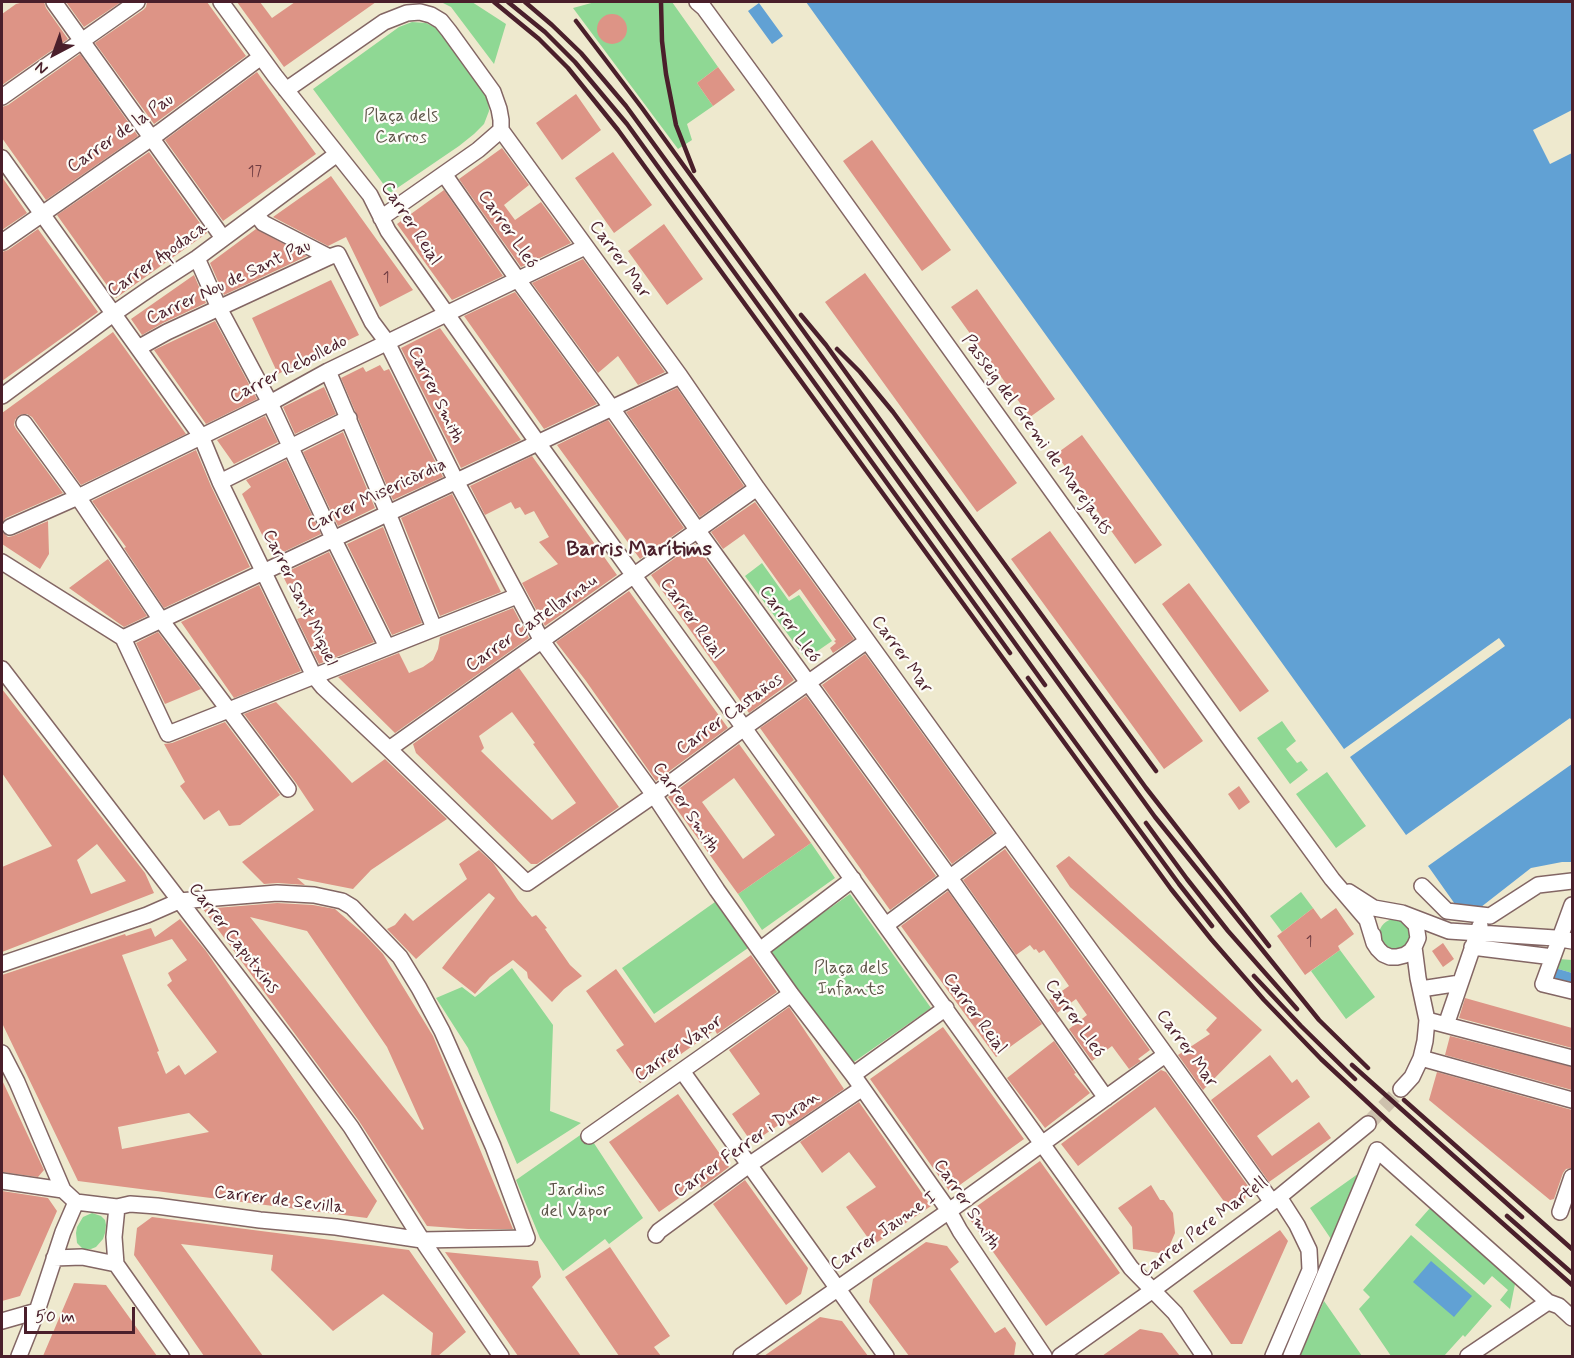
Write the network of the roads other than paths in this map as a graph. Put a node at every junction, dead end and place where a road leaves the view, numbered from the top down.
1 (54, 2) edge
2 (137, 2) edge
3 (221, 2) edge
4 (701, 4) edge
5 (81, 41) junction
6 (261, 57) junction
7 (286, 90) junction
8 (2, 97) edge
9 (501, 130) junction
10 (152, 137) junction
11 (337, 154) junction
12 (2, 158) edge
13 (444, 174) junction
14 (42, 214) junction
15 (257, 215) junction
16 (381, 218) junction
17 (223, 238) junction
18 (2, 242) edge
19 (585, 247) junction
20 (334, 256) junction
21 (197, 258) junction
22 (518, 280) junction
23 (219, 308) junction
24 (113, 314) junction
25 (447, 314) junction
26 (387, 342) junction
27 (138, 348) junction
28 (328, 370) junction
29 (680, 376) junction
30 (3, 395) edge
31 (270, 403) junction
32 (611, 407) junction
33 (349, 418) junction
34 (24, 423) dead end
35 (201, 436) junction
36 (538, 443) junction
37 (291, 447) junction
38 (456, 481) junction
39 (220, 482) junction
40 (757, 488) junction
41 (78, 497) junction
42 (388, 513) junction
43 (10, 527) dead end
44 (698, 531) junction
45 (333, 538) junction
46 (2, 562) edge
47 (265, 571) junction
48 (635, 575) junction
49 (517, 596) junction
50 (161, 621) junction
51 (434, 628) junction
52 (123, 638) junction
53 (542, 641) junction
54 (867, 641) junction
55 (387, 647) junction
56 (2, 669) edge
57 (314, 676) junction
58 (807, 684) junction
59 (230, 710) junction
60 (744, 728) junction
61 (389, 749) junction
62 (288, 789) dead end
63 (654, 795) junction
64 (1007, 835) junction
65 (950, 878) junction
66 (853, 879) junction
67 (1572, 881) edge
68 (527, 883) joint
69 (1336, 884) junction
70 (1422, 886) dead end
71 (179, 901) junction
72 (1572, 905) edge
73 (1402, 914) junction
74 (1484, 915) junction
75 (886, 926) junction
76 (1449, 931) junction
77 (1475, 940) junction
78 (1566, 940) edge
79 (1374, 943) junction
80 (1415, 945) junction
81 (760, 950) junction
82 (1390, 957) junction
83 (1553, 957) junction
84 (2, 964) edge
85 (1419, 983) junction
86 (1460, 983) junction
87 (1572, 992) edge
88 (791, 994) junction
89 (946, 1008) junction
90 (1427, 1020) junction
91 (1446, 1025) junction
92 (2, 1053) edge
93 (1165, 1055) junction
94 (1421, 1058) junction
95 (1572, 1058) edge
96 (682, 1071) junction
97 (853, 1075) junction
98 (861, 1089) junction
99 (1401, 1089) tunnel mouth
100 (1106, 1098) junction
101 (1572, 1100) edge
102 (1368, 1124) tunnel mouth
103 (590, 1136) dead end
104 (1042, 1143) junction
105 (749, 1165) junction
106 (1572, 1178) edge
107 (2, 1181) edge
108 (63, 1190) junction
109 (1275, 1200) junction
110 (76, 1202) junction
111 (124, 1205) junction
112 (949, 1211) junction
113 (1560, 1212) dead end
114 (656, 1235) dead end
115 (422, 1240) junction
116 (54, 1258) junction
117 (116, 1264) junction
118 (837, 1288) junction
119 (1153, 1290) junction
120 (1548, 1302) junction
121 (37, 1311) junction
122 (1572, 1318) edge
123 (2, 1321) edge
124 (1474, 1355) edge
125 (19, 1356) edge
126 (181, 1356) edge
127 (501, 1356) edge
128 (741, 1356) edge
129 (886, 1356) edge
130 (1044, 1356) edge
131 (1060, 1356) edge
132 (1204, 1356) edge
133 (1273, 1356) edge
134 (1291, 1356) edge

1 - 5 street
2 - 5 street
3 - 6 street, Carrer Reial
4 - 69 street, Passeig del Gremi de Marejants
5 - 8 street
5 - 10 street
6 - 7 street, Carrer Reial
6 - 10 street, Carrer de la Pau
7 - 9 street
7 - 11 street, Carrer Reial
9 - 13 street
9 - 19 street, Carrer Mar
10 - 14 street, Carrer de la Pau
10 - 17 street
11 - 15 street, Carrer Apodaca
11 - 16 street, Carrer Reial
12 - 14 street, Carrer Sant Miquel
13 - 16 street
13 - 22 street, Carrer Lleó
14 - 18 street, Carrer de la Pau
14 - 24 street, Carrer Sant Miquel
15 - 17 street, Carrer Apodaca
15 - 20 street
16 - 25 street, Carrer Reial
17 - 21 street, Carrer Apodaca
19 - 22 street, Carrer Rebolledo
19 - 29 street, Carrer Mar
20 - 23 street, Carrer Nou de Sant Pau
20 - 26 street, Carrer Smith
21 - 23 street
21 - 24 street, Carrer Apodaca
22 - 25 street, Carrer Rebolledo
22 - 32 street, Carrer Lleó
23 - 27 street, Carrer Nou de Sant Pau
23 - 31 street
24 - 27 street, Carrer Sant Miquel
24 - 30 street, Carrer Apodaca
25 - 26 street, Carrer Rebolledo
25 - 36 street, Carrer Reial
26 - 28 street, Carrer Rebolledo
26 - 38 street, Carrer Smith
27 - 35 street, Carrer Sant Miquel
28 - 31 street, Carrer Rebolledo
28 - 33 street
29 - 32 street, Carrer Misericòrdia
29 - 40 street, Carrer Mar
31 - 35 street, Carrer Rebolledo
31 - 37 street
32 - 36 street, Carrer Misericòrdia
32 - 44 street, Carrer Lleó
33 - 37 street
33 - 42 street
34 - 41 street
35 - 39 street, Carrer Sant Miquel
35 - 41 street, Carrer Rebolledo
36 - 38 street, Carrer Misericòrdia
36 - 48 street, Carrer Reial
37 - 39 street
37 - 45 street
38 - 42 street, Carrer Misericòrdia
38 - 49 street, Carrer Smith
39 - 47 street, Carrer Sant Miquel
40 - 44 street, Carrer Castellarnau
40 - 54 street, Carrer Mar
41 - 43 street, Carrer Rebolledo
41 - 50 street
42 - 45 street, Carrer Misericòrdia
42 - 51 street
44 - 48 street, Carrer Castellarnau
44 - 58 street, Carrer Lleó
45 - 47 street, Carrer Misericòrdia
45 - 55 street
46 - 52 street
47 - 50 street, Carrer Misericòrdia
47 - 57 street, Carrer Sant Miquel
48 - 53 street, Carrer Castellarnau
48 - 60 street, Carrer Reial
49 - 51 street
49 - 53 street, Carrer Smith
50 - 52 street, Carrer Misericòrdia
50 - 59 street
51 - 55 street
52 - 59 street
53 - 61 street, Carrer Castellarnau
53 - 63 street, Carrer Smith
54 - 58 street, Carrer Castaños
54 - 64 street, Carrer Mar
55 - 57 street
56 - 71 street, Carrer Caputxins
57 - 59 street
57 - 61 street, Carrer Sant Miquel
58 - 60 street, Carrer Castaños
58 - 65 street, Carrer Lleó
59 - 62 street
60 - 63 street, Carrer Castaños
60 - 66 street, Carrer Reial
61 - 68 street, Carrer Sant Miquel
63 - 68 street, Carrer Castaños
63 - 81 street, Carrer Smith
64 - 65 street
64 - 93 street, Carrer Mar
65 - 75 street
65 - 100 street, Carrer Lleó
66 - 75 street, Carrer Reial
66 - 81 street
67 - 74 street
69 - 73 street, Passeig del Gremi de Marejants
69 - 79 street, Passeig del Gremi de Marejants
70 - 74 street
71 - 84 street
71 - 115 street, Carrer Caputxins
71 - 115 street, Carrer de Sevilla
72 - 78 street
73 - 76 street, Passeig del Gremi de Marejants
73 - 79 street
73 - 80 street
74 - 77 street
75 - 89 street, Carrer Reial
76 - 77 street
76 - 80 street
77 - 78 street
77 - 83 street
77 - 86 street
78 - 83 street
79 - 82 street
80 - 82 street
80 - 85 street
81 - 88 street, Carrer Smith
82 - 85 street
83 - 87 street
85 - 86 street
85 - 90 street
86 - 91 street
88 - 96 street, Carrer Vapor
88 - 97 street, Carrer Smith
89 - 97 street
89 - 104 street, Carrer Reial
90 - 91 street
90 - 94 street
91 - 95 street
92 - 108 street
93 - 100 street, Carrer Jaume I
93 - 109 street, Carrer Mar
94 - 99 street
94 - 101 street
96 - 103 street, Carrer Vapor
96 - 105 street
97 - 98 street, Carrer Smith
98 - 105 street, Carrer Ferrer i Duran
98 - 112 street, Carrer Smith
100 - 104 street, Carrer Jaume I
102 - 109 street, Carrer Pere Martell
104 - 112 street, Carrer Jaume I
104 - 119 street, Carrer Reial
105 - 114 street, Carrer Ferrer i Duran
105 - 118 street
106 - 113 street
107 - 108 street
108 - 110 street
109 - 119 street, Carrer Pere Martell
109 - 133 street, Carrer Mar
110 - 111 street, Carrer de Sevilla
110 - 116 street
111 - 115 street, Carrer de Sevilla
111 - 117 street
112 - 118 street, Carrer Jaume I
112 - 130 street, Carrer Smith
115 - 127 street, Carrer Caputxins
116 - 117 street
116 - 121 street
117 - 126 street
118 - 128 street, Carrer Jaume I
118 - 129 street
119 - 131 street, Carrer Pere Martell
119 - 132 street, Carrer Reial
120 - 122 street
120 - 124 street
120 - 134 street
121 - 123 street
121 - 125 street

